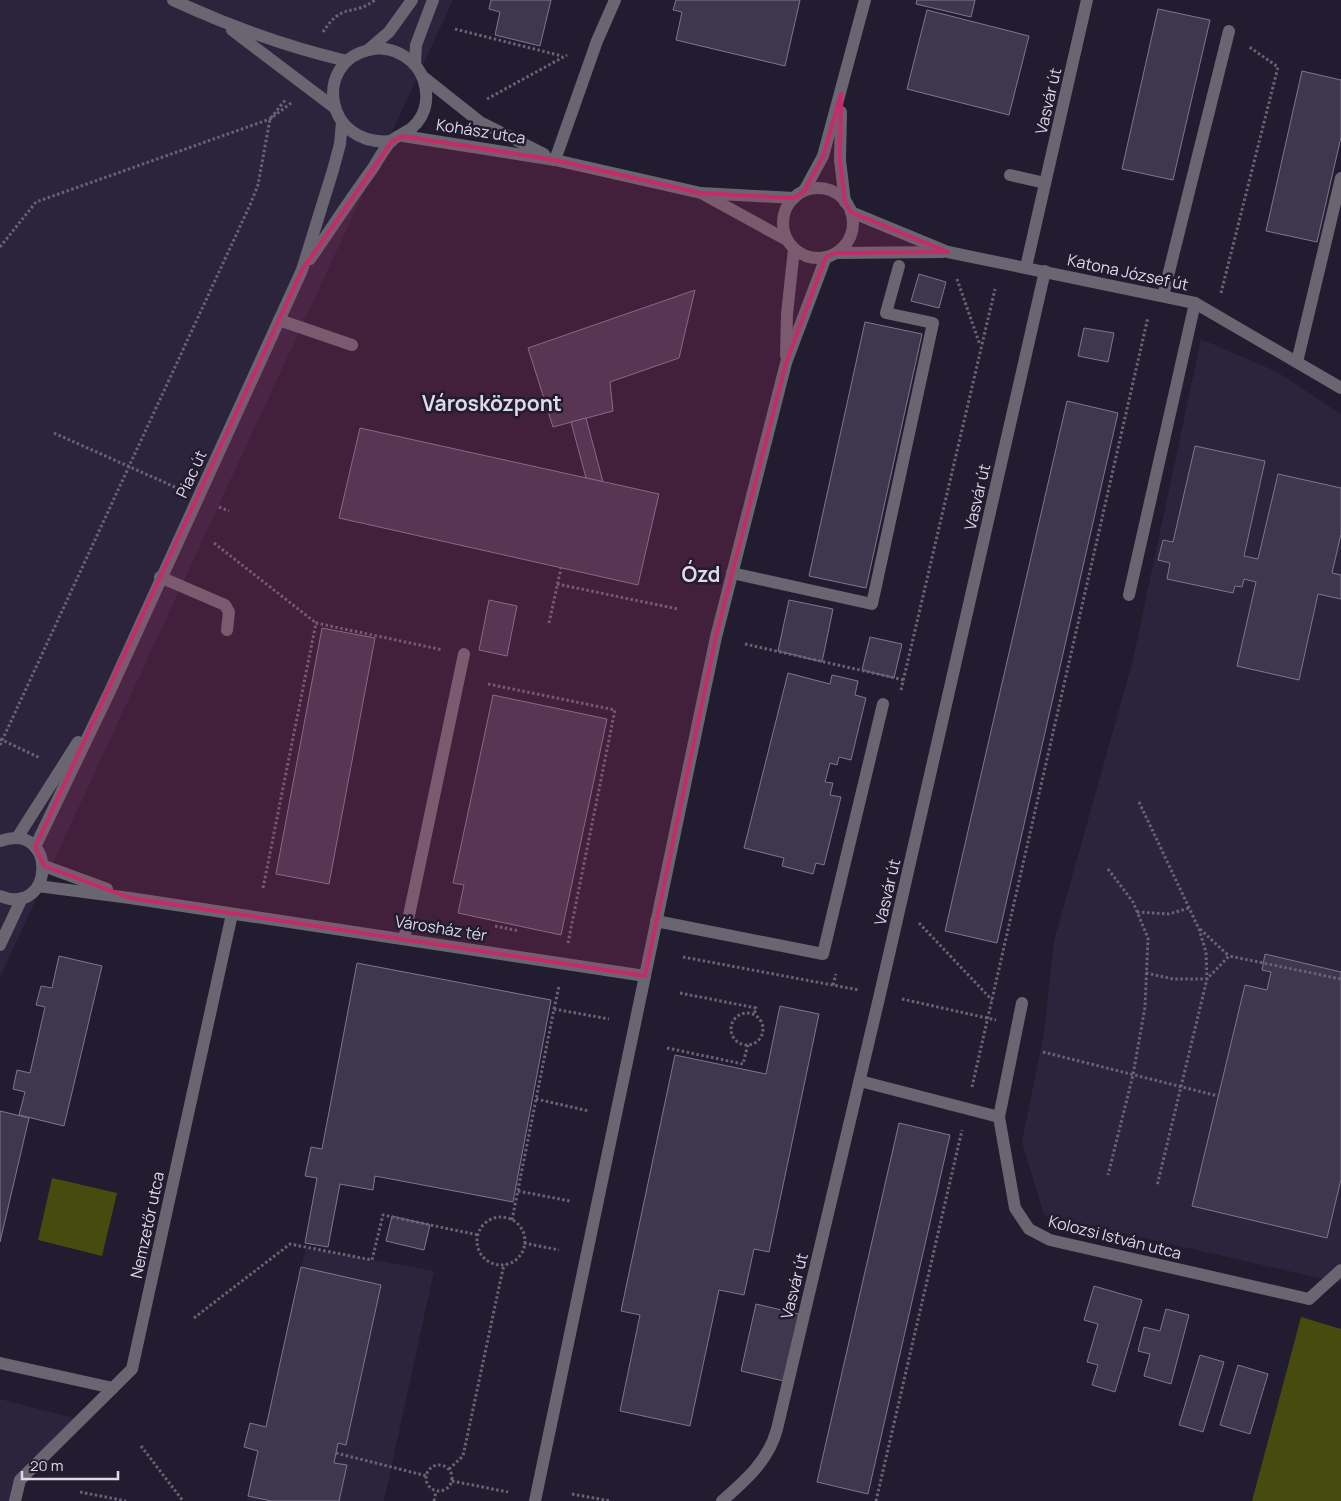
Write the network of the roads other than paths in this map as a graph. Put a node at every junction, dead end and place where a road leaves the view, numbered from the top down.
1 (174, 0) edge
2 (412, 0) edge
3 (433, 0) edge
4 (615, 0) edge
5 (865, 0) edge
6 (1087, 0) edge
7 (224, 24) junction
8 (1229, 31) road end
9 (368, 50) junction
10 (347, 61) junction
11 (415, 64) junction
12 (422, 76) junction
13 (841, 94) junction
14 (335, 108) junction
15 (342, 122) junction
16 (397, 138) junction
17 (555, 160) junction
18 (1010, 175) dead end
19 (1341, 178) edge
20 (1045, 183) junction
21 (701, 193) junction
22 (799, 194) junction
23 (848, 207) junction
24 (790, 245) junction
25 (948, 252) junction
26 (831, 255) junction
27 (899, 266) dead end
28 (1026, 267) junction
29 (302, 270) junction
30 (1045, 271) junction
31 (1163, 296) junction
32 (1195, 303) junction
33 (279, 320) junction
34 (352, 345) dead end
35 (1297, 362) junction
36 (786, 363) junction
37 (1341, 388) edge
38 (732, 573) junction
39 (160, 577) junction
40 (1129, 595) dead end
41 (227, 630) dead end
42 (464, 654) road end
43 (110, 692) junction
44 (883, 704) dead end
45 (17, 838) junction
46 (0, 841) edge
47 (35, 847) junction
48 (44, 866) junction
49 (38, 886) junction
50 (0, 896) edge
51 (22, 898) junction
52 (130, 898) junction
53 (232, 914) junction
54 (656, 921) junction
55 (404, 939) junction
56 (0, 946) edge
57 (645, 976) junction
58 (1022, 1003) dead end
59 (860, 1081) junction
60 (999, 1117) junction
61 (1341, 1270) edge
62 (0, 1362) edge
63 (113, 1388) junction
64 (15, 1501) edge
65 (535, 1501) edge
66 (722, 1501) edge

1 - 7 street
2 - 9 street
3 - 11 street
4 - 17 street
5 - 13 street
6 - 20 street, Vasvár út
7 - 10 street
7 - 14 street
8 - 31 street
9 - 10 street
9 - 11 street
10 - 14 street
11 - 12 street
12 - 16 street
12 - 17 street, Kohász utca
13 - 22 street
13 - 23 street
14 - 15 street
15 - 16 street
15 - 29 street
16 - 17 street, Kohász utca
16 - 29 street
17 - 21 street, Kohász utca
18 - 20 street
19 - 35 street
20 - 28 street, Vasvár út
21 - 22 street, Kohász utca
21 - 24 street, Kohász utca
22 - 23 street
22 - 24 street
23 - 25 street
23 - 26 street
24 - 26 street
24 - 36 street
25 - 26 street
25 - 28 street, Katona József út
26 - 36 street
27 - 38 street
28 - 30 street, Katona József út
29 - 33 street, Piac út
30 - 31 street, Katona József út
30 - 59 street, Vasvár út
31 - 32 street, Katona József út
32 - 35 street, Katona József út
32 - 40 street
33 - 34 street
33 - 39 street, Piac út
35 - 37 street, Katona József út
36 - 38 street
38 - 54 street
39 - 41 street
39 - 43 street, Piac út
42 - 55 street
43 - 45 street, Piac út
43 - 47 street, Piac út
44 - 54 street
45 - 46 street
45 - 47 street
47 - 48 street
48 - 49 street
48 - 52 street
49 - 51 street
49 - 52 street
50 - 51 street
51 - 56 street
52 - 53 street, Városház tér
53 - 55 street, Városház tér
53 - 63 street, Nemzetőr utca
54 - 57 street
55 - 57 street, Városház tér
57 - 65 street
58 - 60 street
59 - 60 street
59 - 66 street, Vasvár út
60 - 61 street, Kolozsi István utca
62 - 63 street
63 - 64 street, Nemzetőr utca

